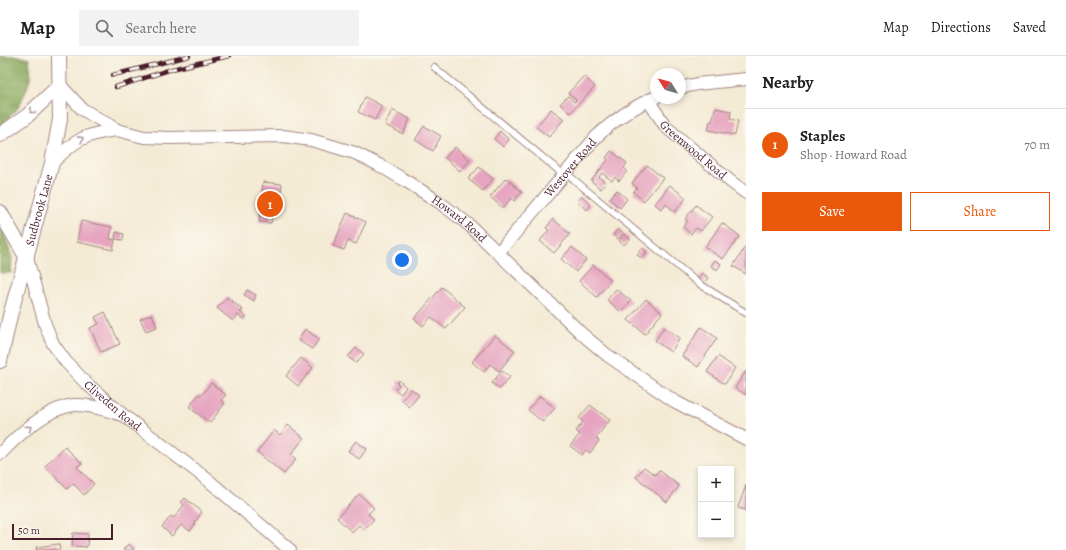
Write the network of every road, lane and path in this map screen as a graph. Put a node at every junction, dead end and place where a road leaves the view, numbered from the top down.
1 (59, 58) edge
2 (434, 67) dead end
3 (746, 79) edge
4 (60, 85) junction
5 (686, 87) edge
6 (650, 100) edge
7 (654, 104) edge
8 (116, 130) junction
9 (0, 135) edge
10 (52, 163) junction
11 (565, 174) junction
12 (746, 192) edge
13 (0, 212) edge
14 (498, 253) junction
15 (27, 258) junction
16 (746, 313) edge
17 (0, 361) edge
18 (124, 415) junction
19 (746, 439) edge
20 (0, 454) edge
21 (290, 550) edge

1 - 4 street, Sudbrook Lane
2 - 11 lane
3 - 5 street
4 - 8 street, Howard Road
4 -> 9 street
4 - 10 street, Sudbrook Lane
6 - 11 street, Westover Road
7 - 12 street, Greenwood Road
10 -> 8 street, Howard Road
8 - 14 street, Howard Road
10 - 15 street, Sudbrook Lane
11 - 14 street, Westover Road
11 - 16 lane
13 - 15 street, Cliveden Road
14 - 19 street, Howard Road
15 - 17 street, Sudbrook Lane
15 - 18 street, Cliveden Road
20 -> 18 street
18 - 21 street, Cliveden Road

